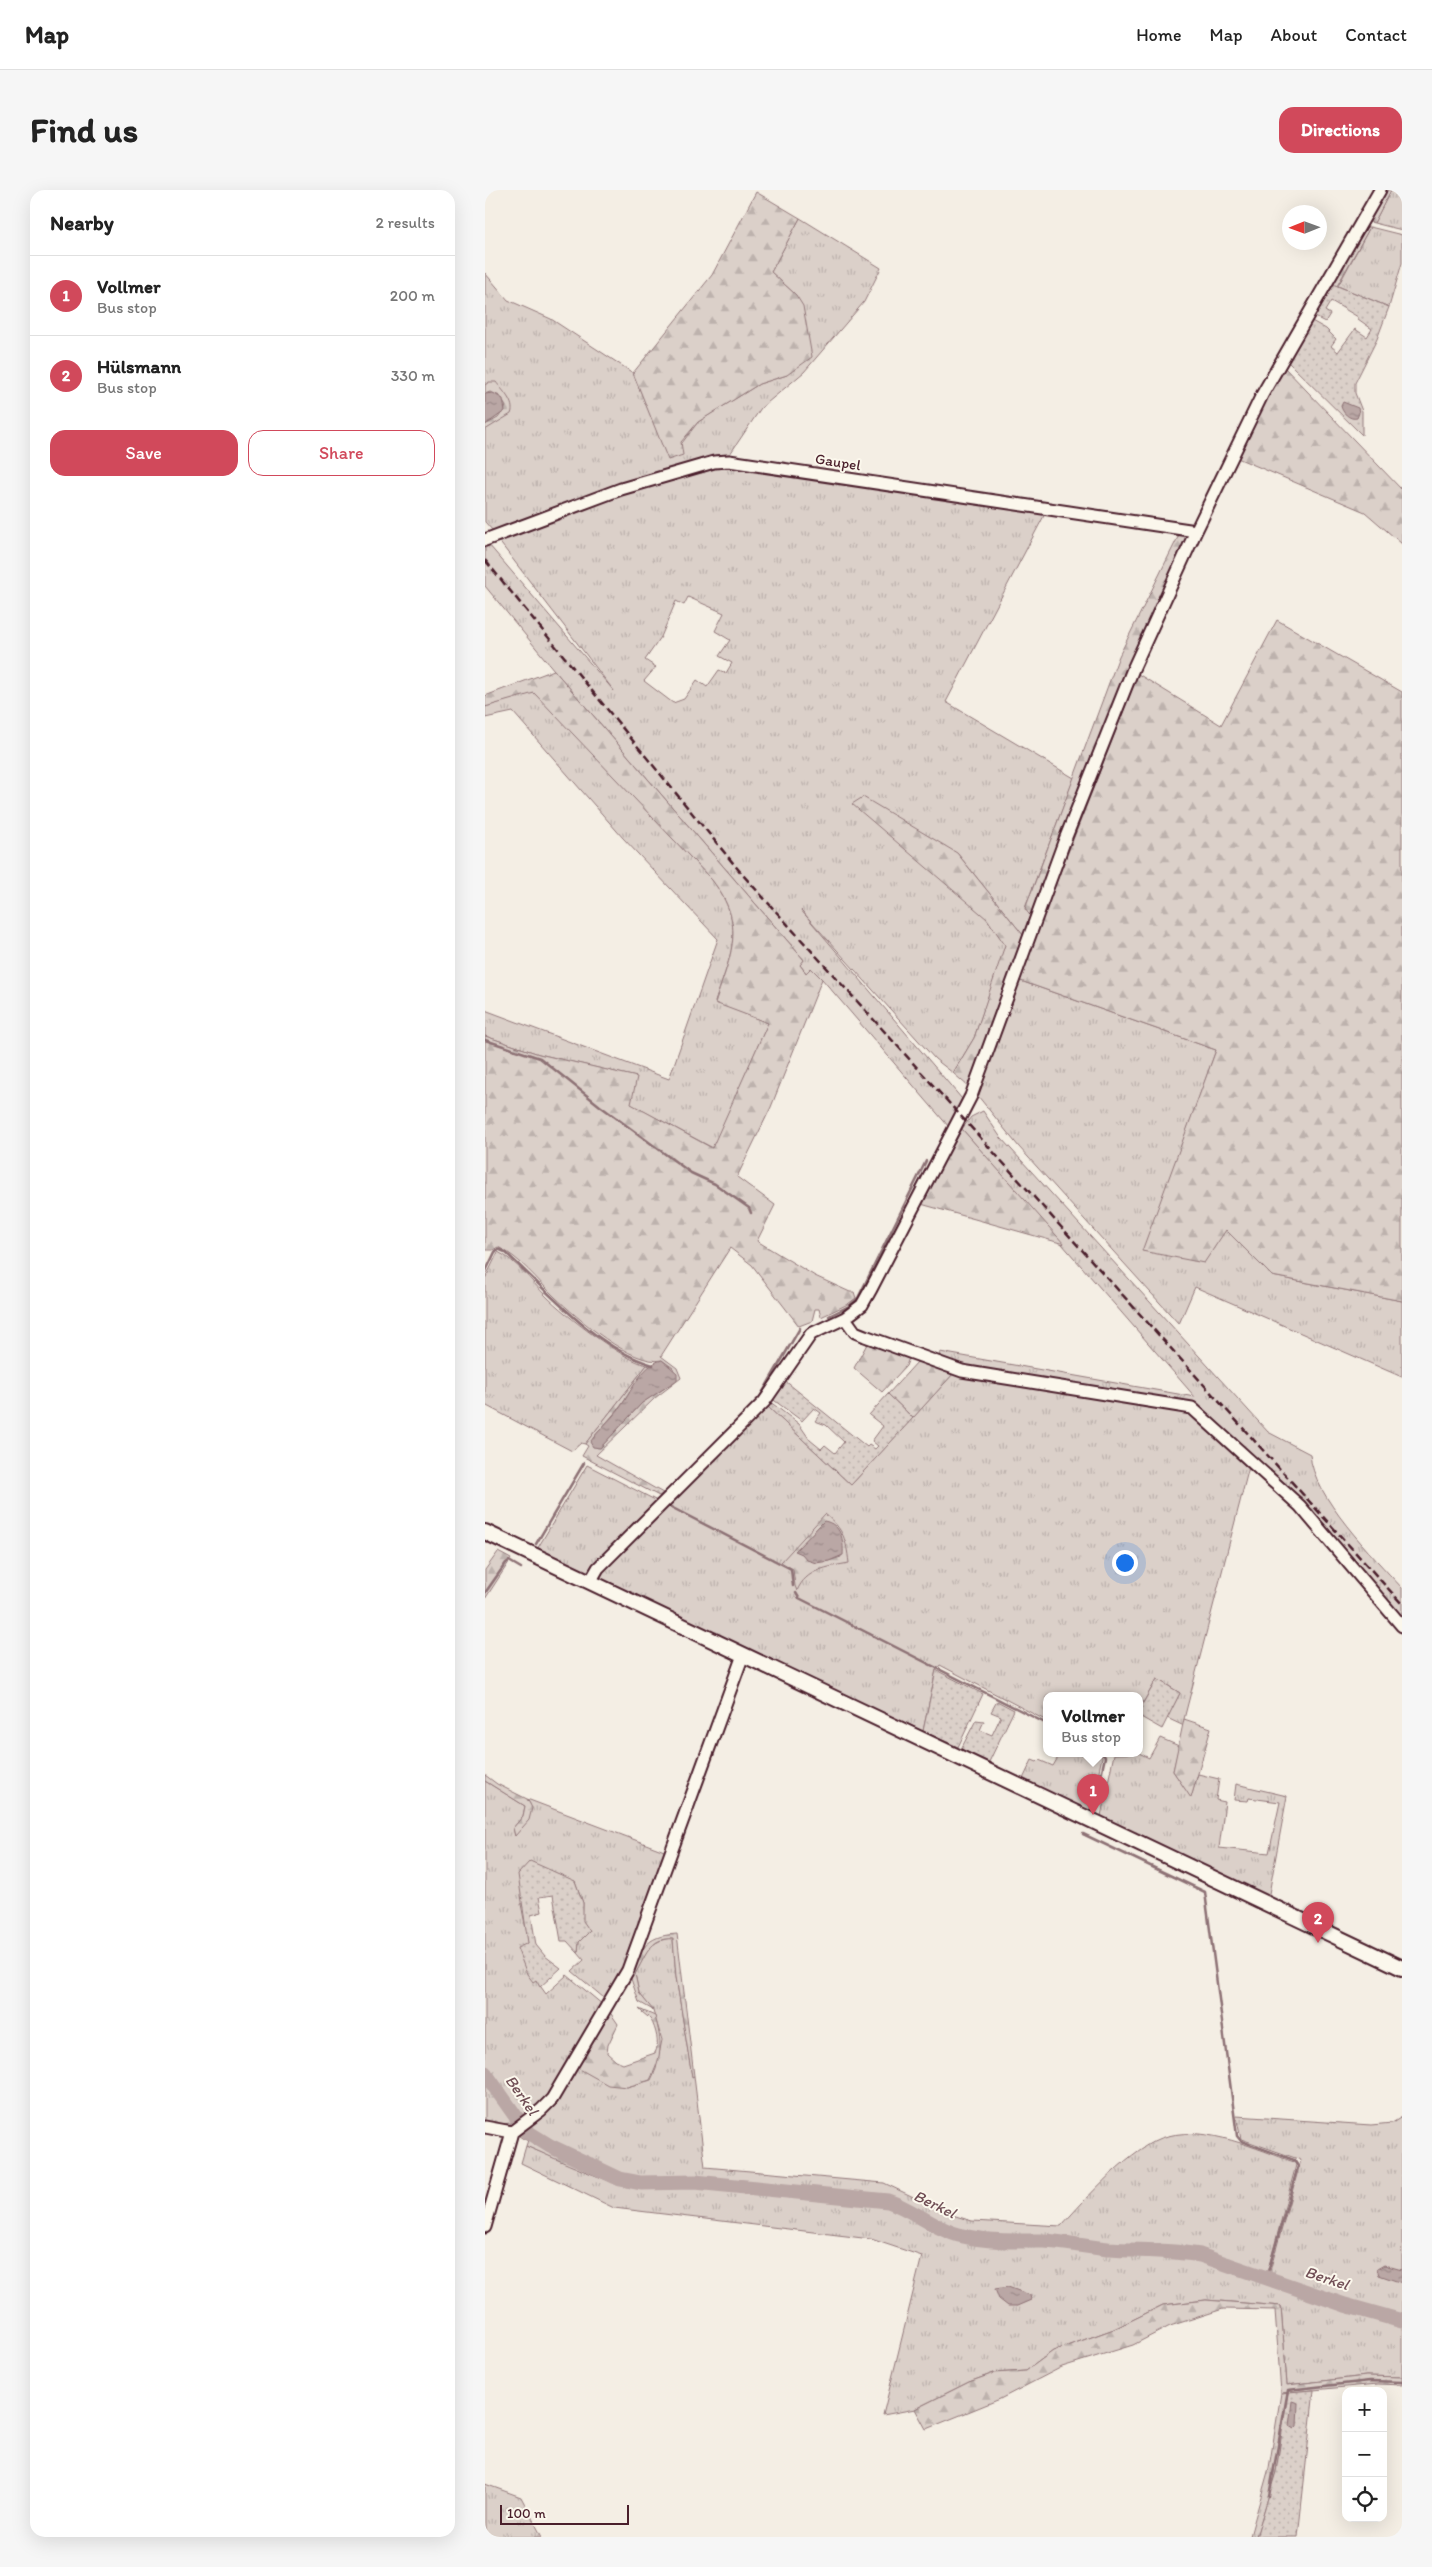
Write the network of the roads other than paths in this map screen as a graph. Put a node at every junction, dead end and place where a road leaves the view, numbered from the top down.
1 (1380, 190) edge
2 (1196, 531) junction
3 (485, 540) edge
4 (845, 1318) junction
5 (485, 1532) edge
6 (590, 1582) junction
7 (1402, 1626) edge
8 (743, 1655) junction
9 (1402, 1968) edge
10 (485, 2128) edge
11 (513, 2130) junction
12 (485, 2227) edge

1 - 2 street
2 - 3 street, Gaupel
2 - 4 street
4 - 6 street
4 - 7 street
5 - 6 main road
6 - 8 main road
8 - 9 main road
8 - 11 street
10 - 11 street
11 - 12 street

